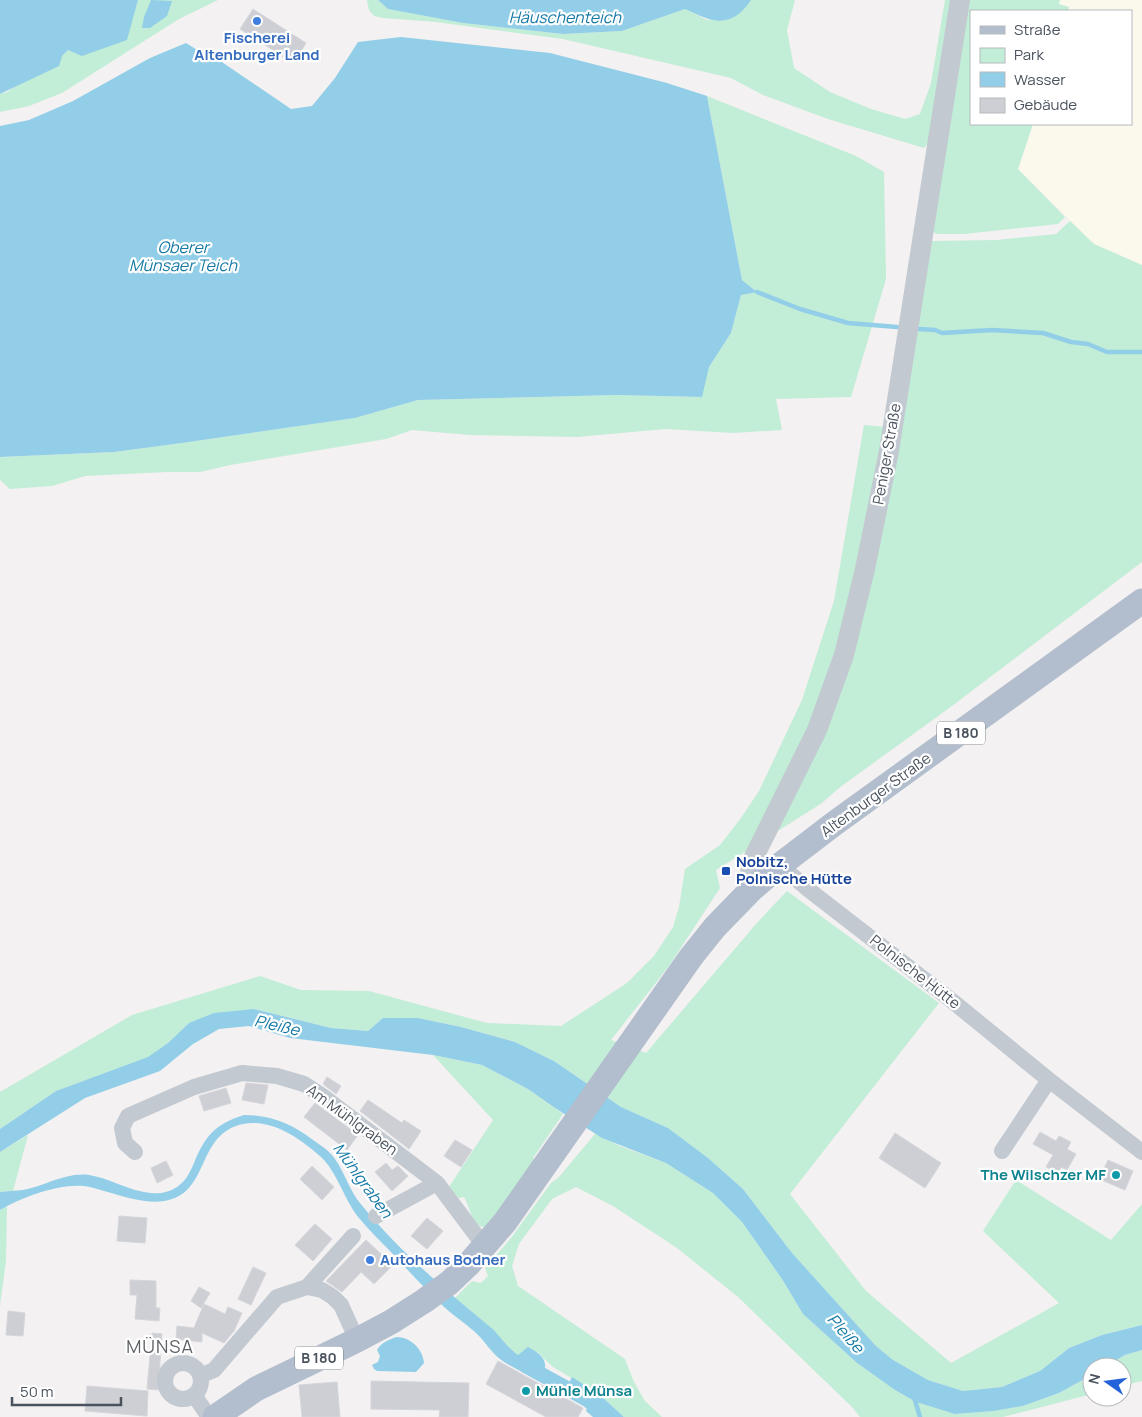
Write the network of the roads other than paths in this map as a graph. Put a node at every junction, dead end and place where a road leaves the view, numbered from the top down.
1 (960, 0) edge
2 (1142, 601) edge
3 (780, 865) junction
4 (752, 889) junction
5 (1049, 1080) junction
6 (1002, 1151) dead end
7 (135, 1152) dead end
8 (1142, 1152) edge
9 (437, 1183) junction
10 (376, 1216) dead end
11 (354, 1236) dead end
12 (485, 1247) junction
13 (307, 1287) junction
14 (357, 1340) junction
15 (200, 1376) junction
16 (194, 1395) junction
17 (209, 1417) edge
18 (214, 1417) edge

1 - 4 street, Peniger Straße
2 - 3 main road, Altenburger Straße / B 180
3 - 4 main road, Altenburger Straße / B 180
3 - 5 street, Polnische Hütte
4 - 12 main road, Altenburger Straße / B 180
5 - 6 street
5 - 8 street, Polnische Hütte
7 - 9 street, Am Mühlgraben
9 - 10 street
9 - 12 street, Am Mühlgraben
11 - 13 street
12 - 14 main road, B 180
13 - 14 street
13 - 15 street
14 - 18 main road, B 180
15 - 16 street
15 - 16 street
16 - 17 street

